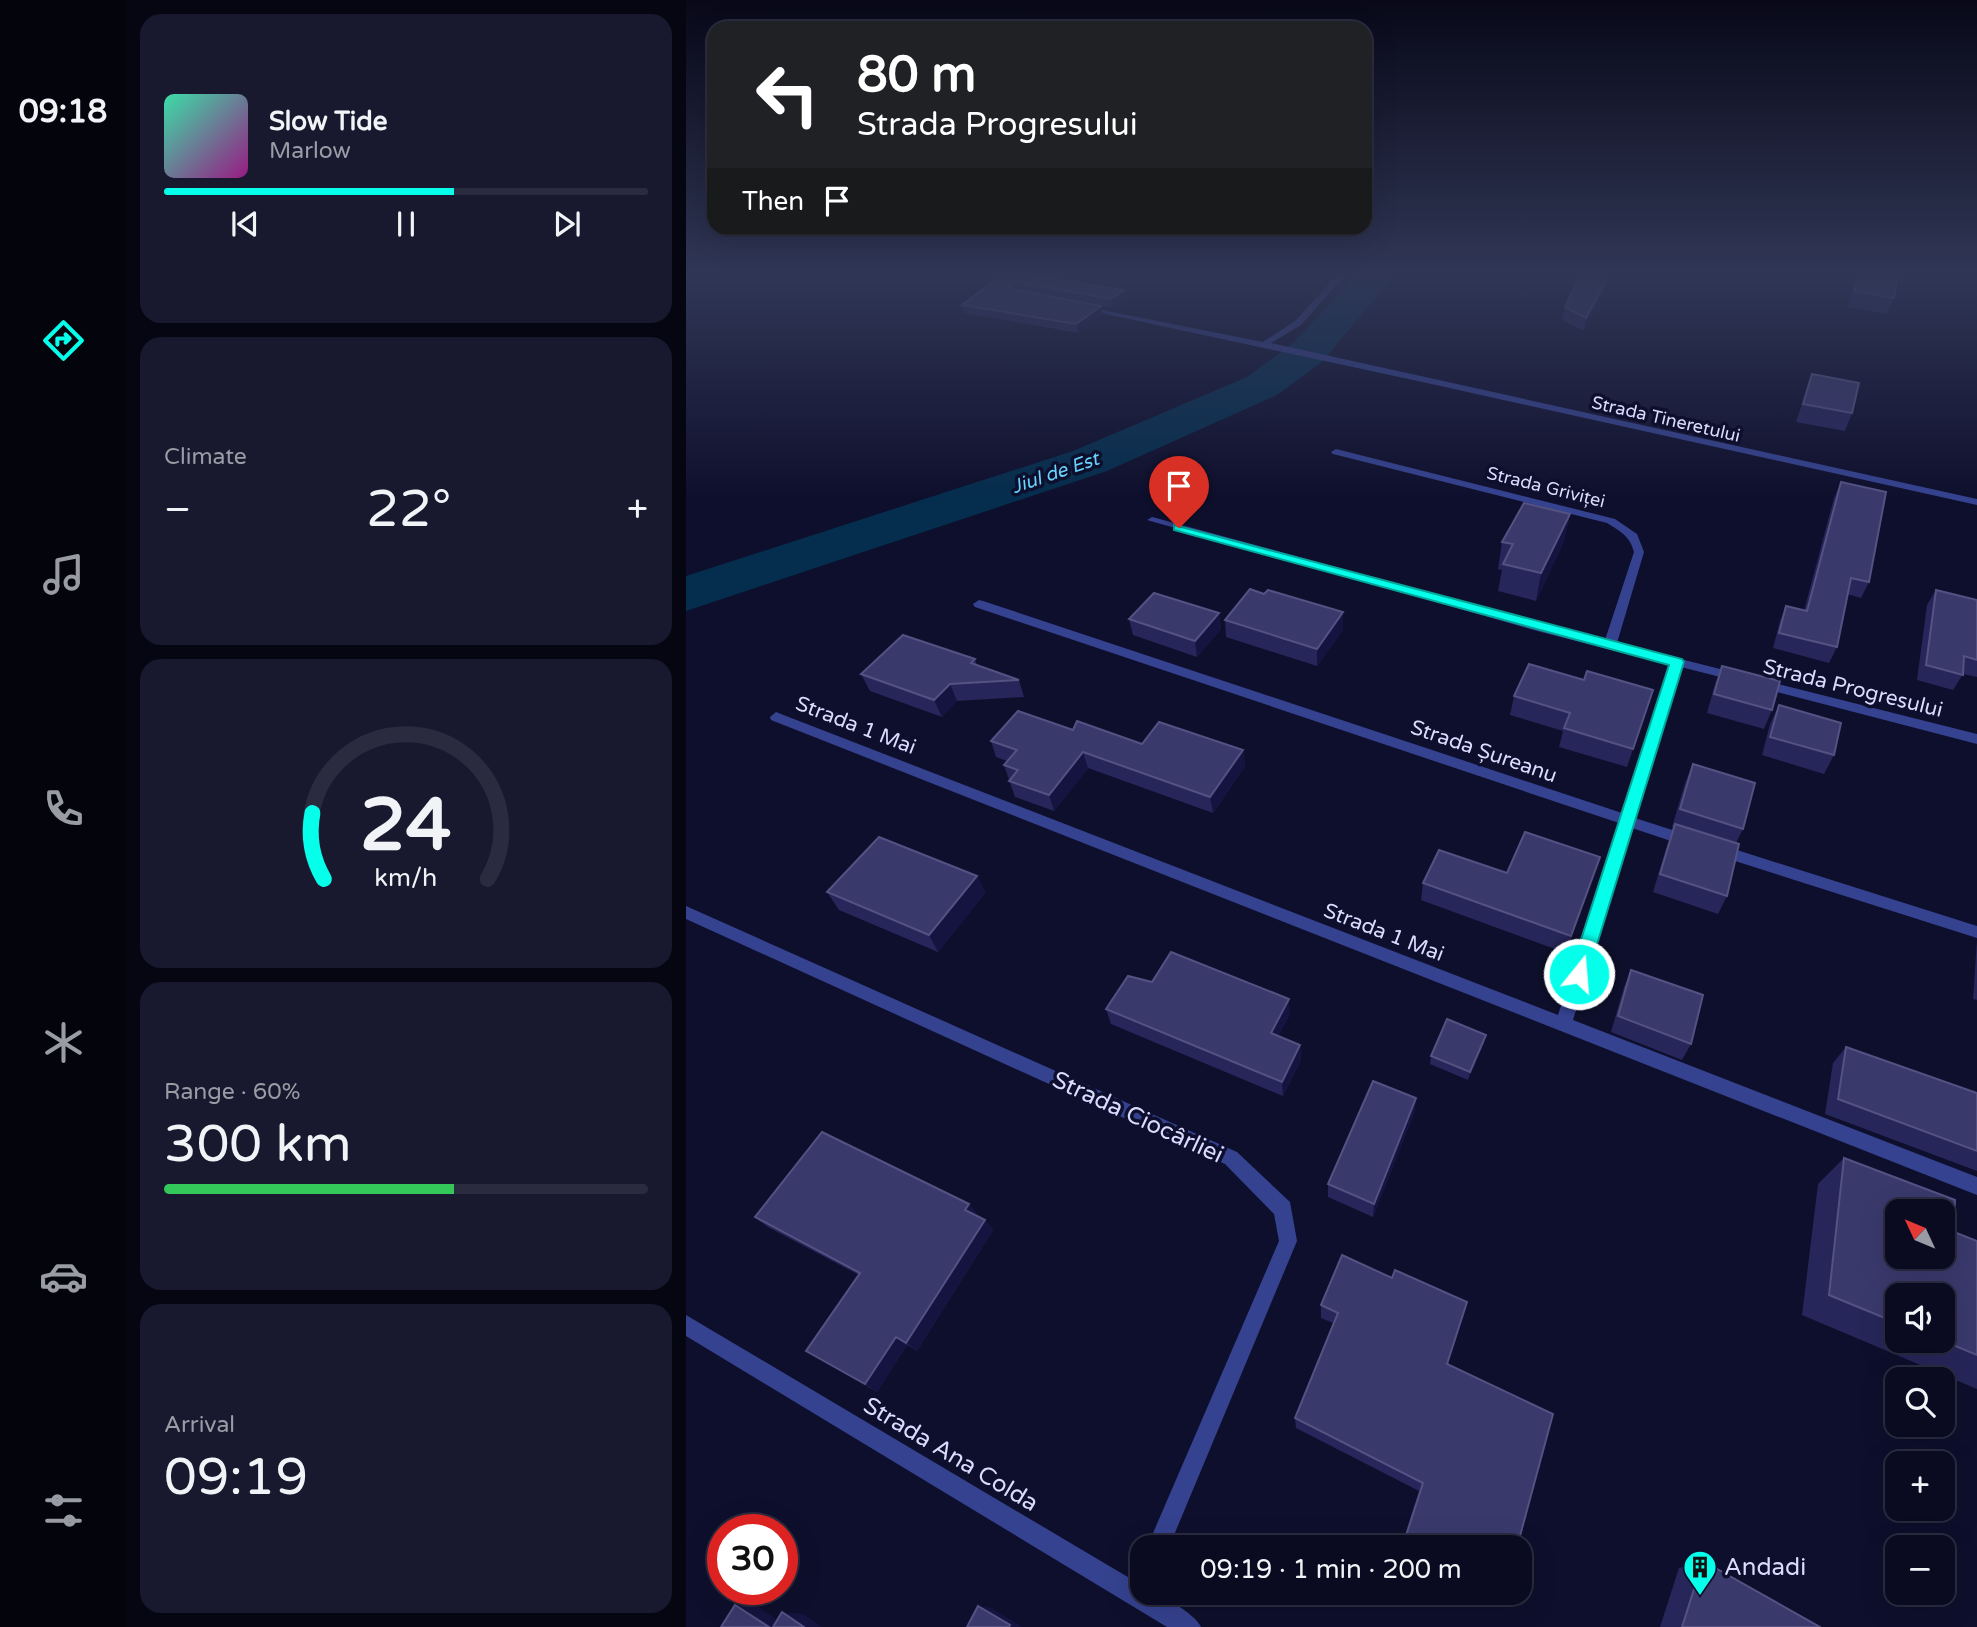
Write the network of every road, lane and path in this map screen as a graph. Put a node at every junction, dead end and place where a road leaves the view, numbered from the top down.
1 (1290, 348) edge
2 (1336, 452) dead end
3 (1977, 502) edge
4 (1152, 520) dead end
5 (979, 604) dead end
6 (1610, 645) junction
7 (1677, 662) junction
8 (776, 717) dead end
9 (1977, 739) edge
10 (1627, 821) junction
11 (686, 912) edge
12 (1977, 932) edge
13 (1563, 1025) junction
14 (1977, 1186) edge
15 (686, 1325) edge
16 (1163, 1535) edge
17 (1130, 1584) edge
18 (1160, 1605) edge
19 (1189, 1627) edge

1 - 3 street, Strada Tineretului
2 - 6 street, Strada Griviței
4 - 6 street, Strada Progresului
5 - 10 street, Strada Șureanu
6 - 7 street, Strada Progresului
7 - 9 street, Strada Progresului
7 - 10 street
8 - 13 street, Strada 1 Mai
10 - 12 street, Strada Șureanu
10 - 13 street
11 - 16 street, Strada Ciocârliei
13 - 14 street, Strada 1 Mai
15 - 17 street, Strada Ana Colda
18 - 19 street, Strada Ana Colda

